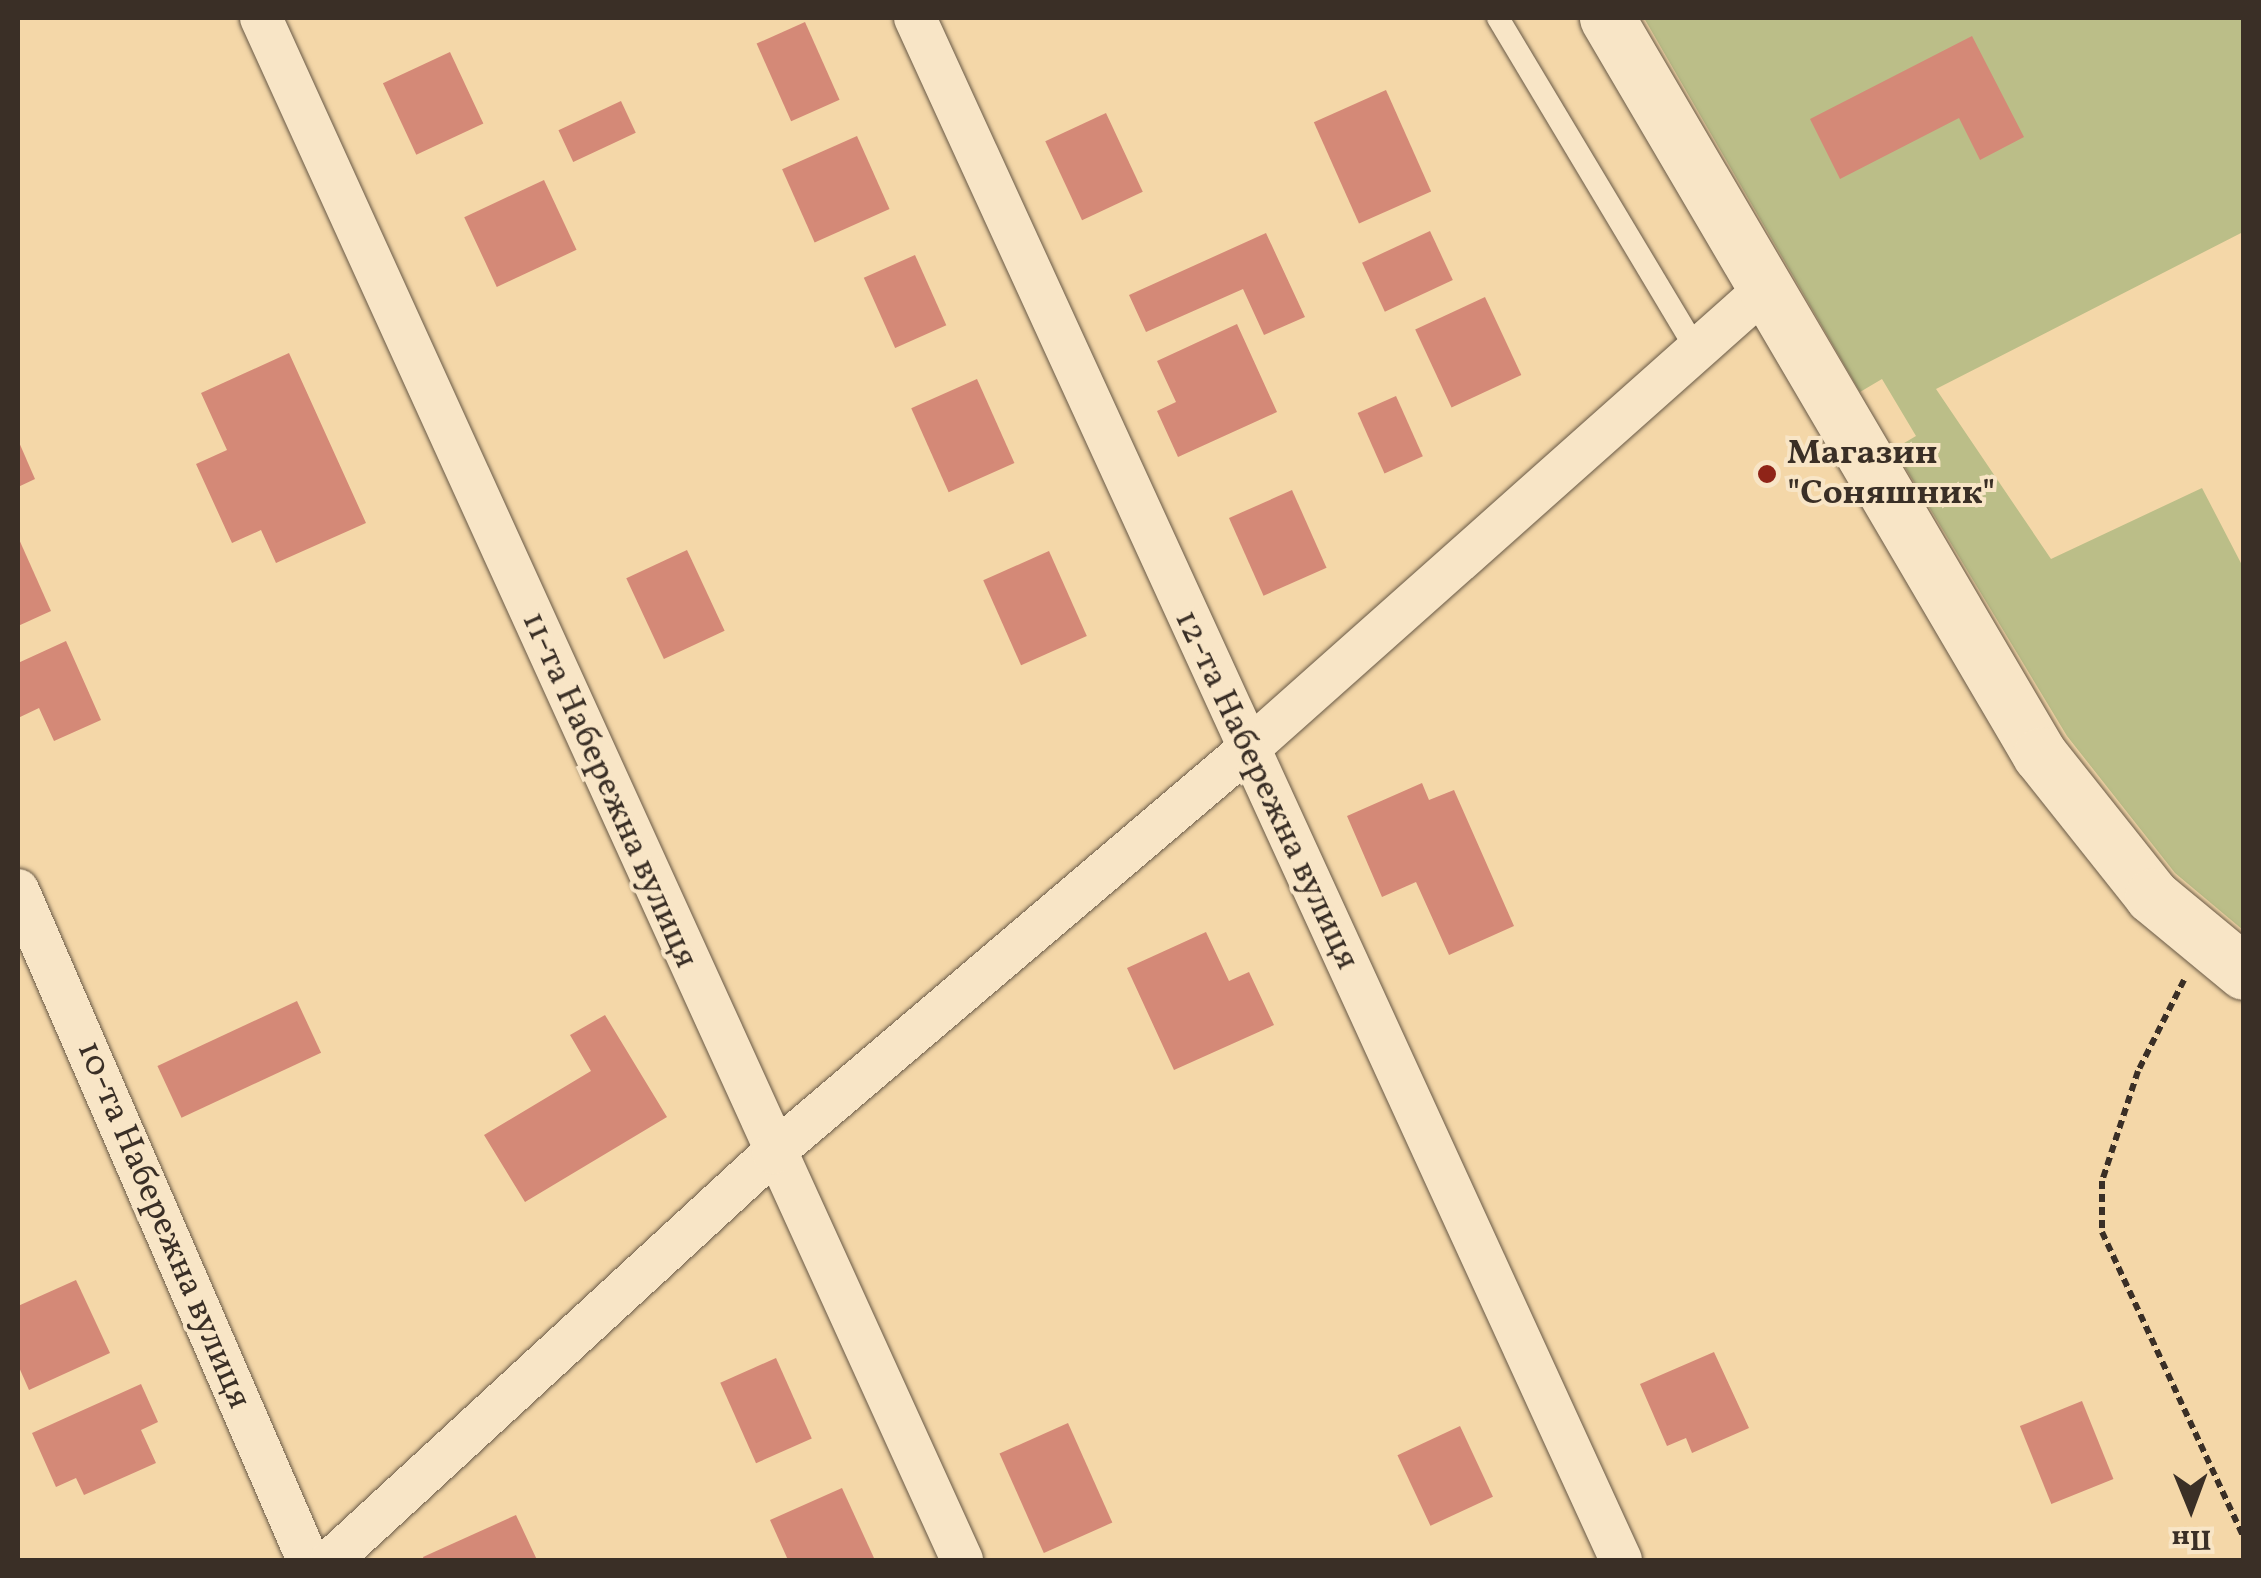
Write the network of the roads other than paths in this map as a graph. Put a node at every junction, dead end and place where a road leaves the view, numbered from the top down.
1 (262, 18) edge
2 (916, 18) edge
3 (1498, 18) edge
4 (1607, 18) edge
5 (1763, 291) junction
6 (1696, 350) junction
7 (1247, 750) junction
8 (18, 890) edge
9 (2224, 956) edge
10 (773, 1153) junction
11 (308, 1560) edge
12 (330, 1560) edge
13 (962, 1560) edge
14 (1621, 1560) edge

1 - 10 street, 11-та Набережна вулиця
2 - 7 street, 12-та Набережна вулиця
3 - 6 lane
4 - 5 street
5 - 6 street
5 - 9 street
6 - 7 street
7 - 10 street
7 - 14 street, 12-та Набережна вулиця
8 - 11 street, 10-та Набережна вулиця
10 - 12 street
10 - 13 street, 11-та Набережна вулиця

